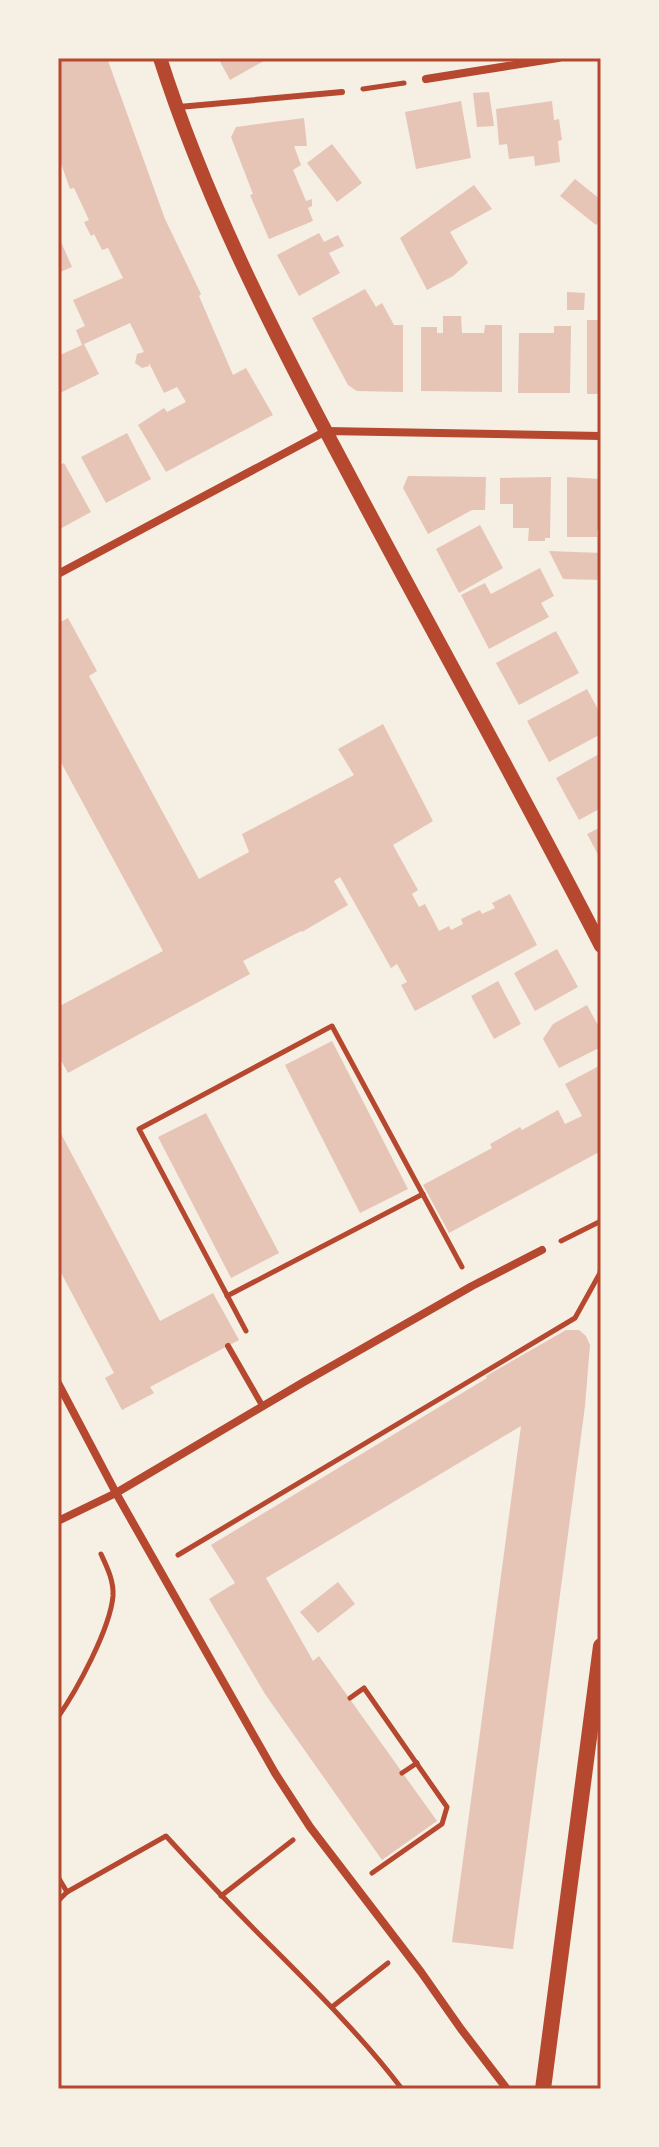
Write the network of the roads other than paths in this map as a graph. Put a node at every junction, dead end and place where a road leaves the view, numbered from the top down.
1 (160, 58) edge
2 (482, 58) edge
3 (558, 58) edge
4 (484, 71) junction
5 (426, 79) road end
6 (342, 92) road end
7 (176, 108) junction
8 (326, 431) junction
9 (601, 436) edge
10 (58, 574) edge
11 (601, 946) edge
12 (542, 1250) road end
13 (228, 1346) dead end
14 (58, 1383) edge
15 (263, 1407) junction
16 (116, 1493) junction
17 (58, 1521) edge
18 (601, 1646) edge
19 (507, 2089) edge
20 (543, 2089) edge

1 - 7 street
2 - 4 lane
3 - 4 street
4 - 5 street
6 - 7 lane
7 - 8 street
8 - 9 street
8 - 10 street
8 - 11 street
12 - 15 street
13 - 15 lane
14 - 16 street
15 - 16 street
16 - 17 street
16 - 19 street
18 - 20 main road

